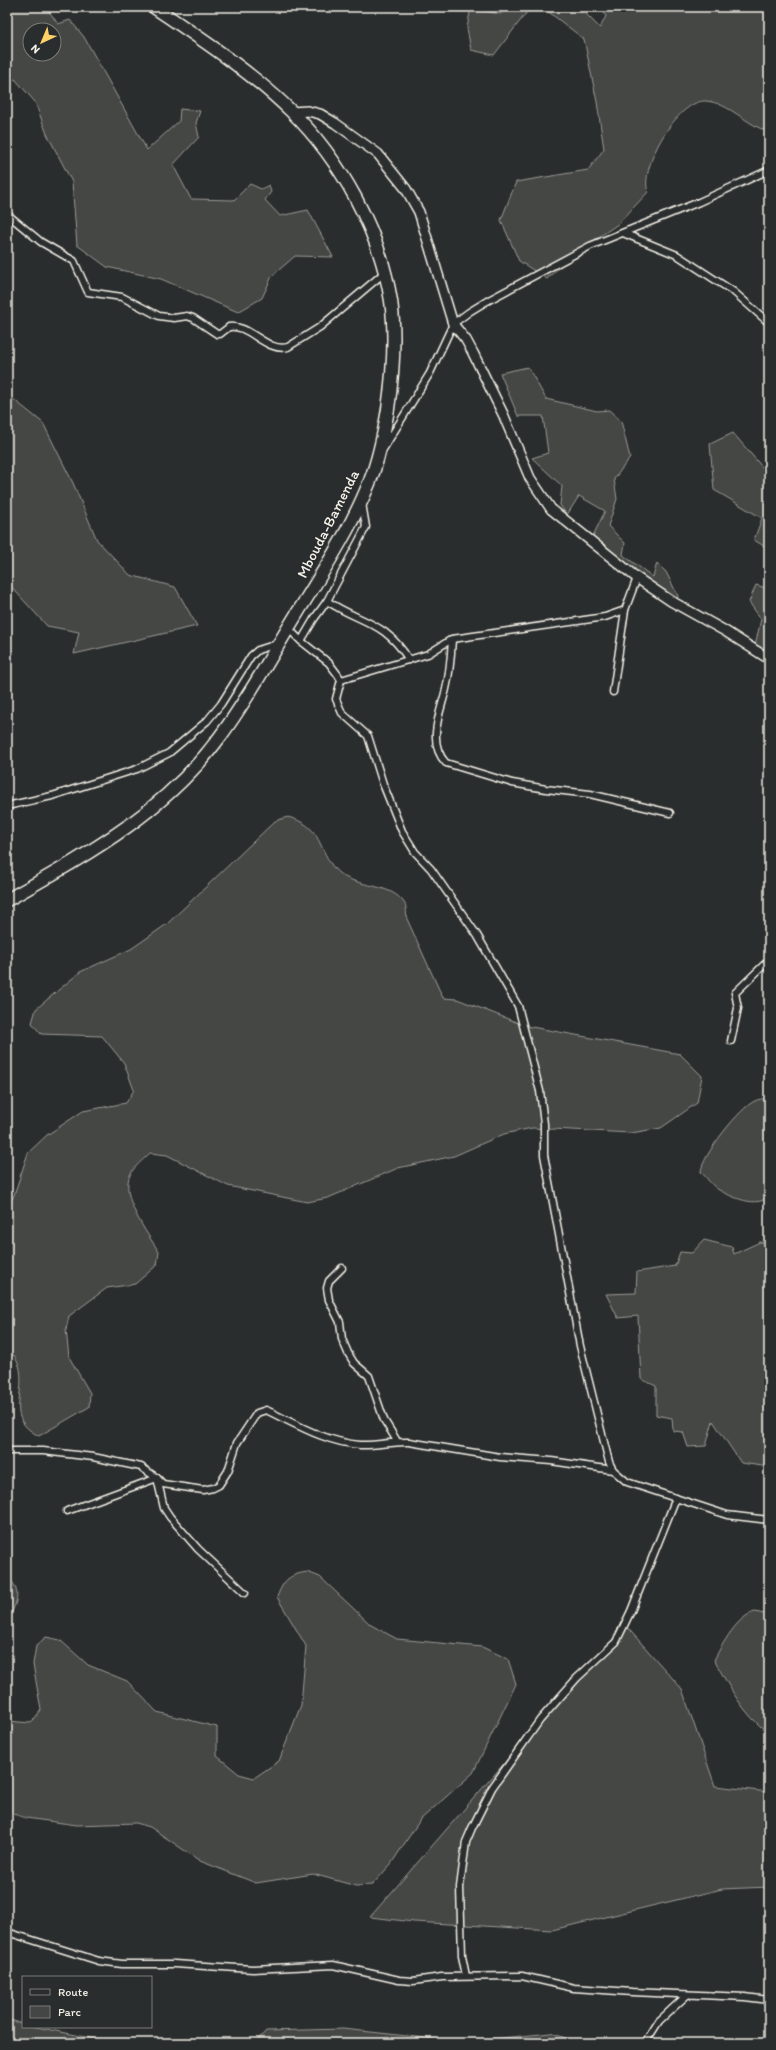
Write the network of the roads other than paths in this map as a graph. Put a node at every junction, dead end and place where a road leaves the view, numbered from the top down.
1 (154, 7) edge
2 (292, 112) junction
3 (769, 170) edge
4 (7, 214) edge
5 (623, 233) junction
6 (384, 273) junction
7 (769, 323) edge
8 (453, 324) junction
9 (378, 457) junction
10 (361, 500) junction
11 (637, 578) junction
12 (327, 601) junction
13 (625, 610) junction
14 (288, 628) junction
15 (452, 639) junction
16 (301, 641) junction
17 (279, 644) junction
18 (769, 659) edge
19 (409, 660) junction
20 (341, 680) junction
21 (613, 692) dead end
22 (7, 806) edge
23 (670, 813) dead end
24 (7, 900) edge
25 (769, 960) edge
26 (731, 1041) dead end
27 (342, 1268) dead end
28 (397, 1441) junction
29 (7, 1451) edge
30 (613, 1470) junction
31 (157, 1478) junction
32 (676, 1498) junction
33 (67, 1510) dead end
34 (769, 1520) edge
35 (245, 1593) dead end
36 (7, 1932) edge
37 (466, 1976) junction
38 (687, 1995) junction
39 (769, 2000) edge
40 (645, 2043) edge

1 - 2 highway, Mbouda-Bamenda
2 - 6 highway, Mbouda-Bamenda
2 - 8 street
3 - 5 street
4 - 6 street
5 - 7 street
5 - 8 street
6 - 9 highway, Mbouda-Bamenda
8 - 9 street
8 - 11 street
9 - 10 highway, Mbouda-Bamenda
10 - 12 street
10 - 14 highway, Mbouda-Bamenda
11 - 13 street
11 - 18 street
12 - 16 street
12 - 19 street
13 - 15 street
13 - 21 street
14 - 16 street
14 - 17 highway, Mbouda-Bamenda
15 - 19 street
15 - 23 street
16 - 20 street
17 - 22 street
17 - 24 highway, Mbouda-Bamenda
19 - 20 street
20 - 30 street
25 - 26 street
27 - 28 street
28 - 30 street
28 - 31 street
29 - 31 street
30 - 32 street
31 - 33 street
31 - 35 street
32 - 34 street
32 - 37 street
36 - 37 street
37 - 38 street
38 - 39 street
38 - 40 street

